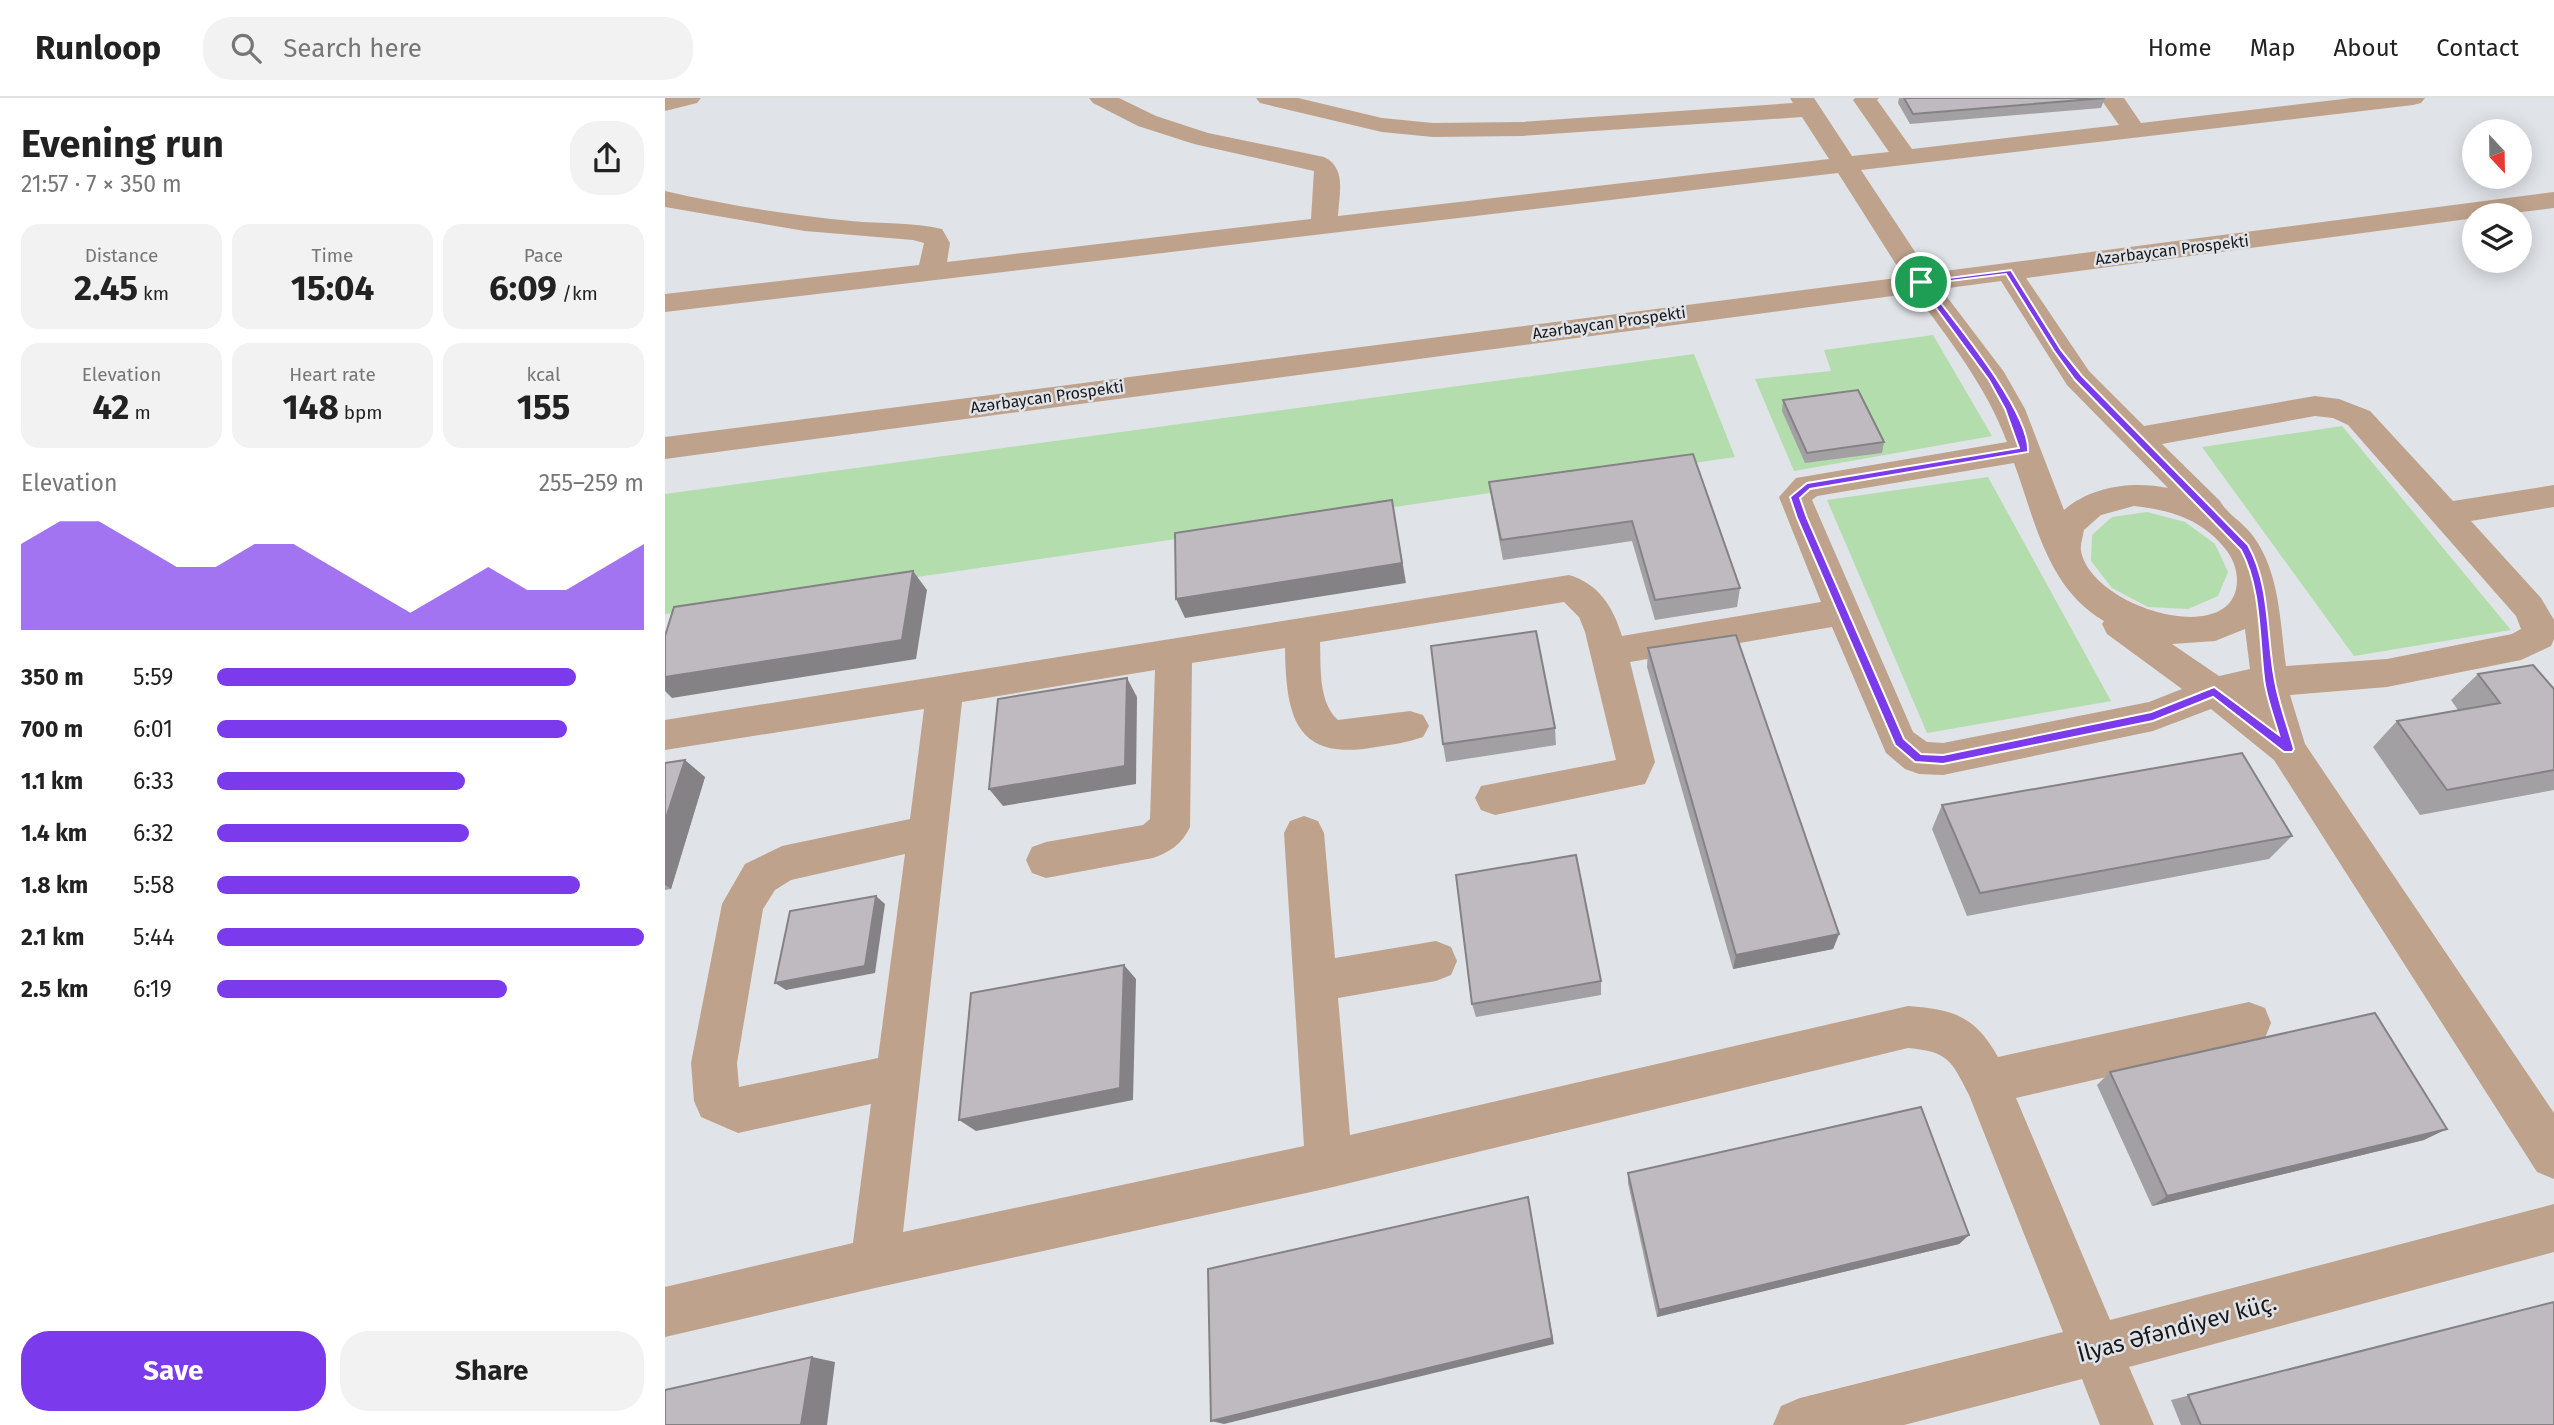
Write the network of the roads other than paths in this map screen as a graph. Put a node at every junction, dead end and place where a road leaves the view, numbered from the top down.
1 (689, 98) edge
2 (1101, 98) edge
3 (1268, 98) edge
4 (1867, 98) edge
5 (2112, 98) edge
6 (2413, 98) edge
7 (665, 104) edge
8 (1805, 104) edge
9 (2134, 130) junction
10 (1906, 159) junction
11 (1847, 167) junction
12 (665, 199) edge
13 (2554, 200) edge
14 (1324, 226) junction
15 (931, 271) junction
16 (2008, 271) junction
17 (1921, 282) junction
18 (665, 303) edge
19 (2138, 438) junction
20 (665, 448) edge
21 (2025, 450) junction
22 (2554, 496) edge
23 (2445, 514) junction
24 (2232, 533) junction
25 (2068, 565) junction
26 (2256, 579) junction
27 (2090, 596) junction
28 (1843, 612) junction
29 (1302, 630) junction
30 (1174, 652) junction
31 (1609, 652) junction
32 (2270, 681) junction
33 (945, 692) junction
34 (2214, 692) junction
35 (1410, 726) dead end
36 (665, 735) edge
37 (2288, 749) junction
38 (1495, 798) dead end
39 (928, 832) junction
40 (1304, 833) dead end
41 (1046, 860) dead end
42 (1436, 961) dead end
43 (1315, 982) junction
44 (2249, 1023) dead end
45 (898, 1076) junction
46 (1987, 1082) junction
47 (2554, 1155) edge
48 (1329, 1164) junction
49 (2554, 1228) edge
50 (875, 1263) junction
51 (665, 1312) edge
52 (2095, 1350) junction
53 (1800, 1425) edge
54 (2127, 1425) edge

1 - 7 street
2 - 14 street
3 - 8 street
4 - 10 street
5 - 9 street
6 - 9 street
8 - 11 street
9 - 10 street
10 - 11 street
11 - 14 street
11 - 17 street
12 - 15 street
13 - 16 street, Azərbaycan Prospekti
14 - 15 street
15 - 18 street
16 - 17 street, Azərbaycan Prospekti
16 - 19 street
17 - 20 street, Azərbaycan Prospekti
17 - 21 street
19 - 23 street
19 - 24 street
21 - 25 street
21 - 28 street
22 - 23 street
23 - 32 street
24 - 25 street
24 - 26 street
25 - 27 street
26 - 27 street
26 - 32 street
27 - 34 street
28 - 31 street
28 - 34 street
29 - 30 street
29 - 31 street
29 - 35 street
30 - 33 street
30 - 41 street
31 - 38 street
32 - 34 street
32 - 37 street
33 - 36 street
33 - 39 street
34 - 37 street
37 - 47 street
39 - 45 street
39 - 45 street
40 - 43 street
42 - 43 street
43 - 48 street
44 - 46 street
45 - 50 street
46 - 48 street
46 - 52 street
48 - 50 street
49 - 52 street, İlyas Əfəndiyev küç.
50 - 51 street
52 - 53 street, İlyas Əfəndiyev küç.
52 - 54 street

